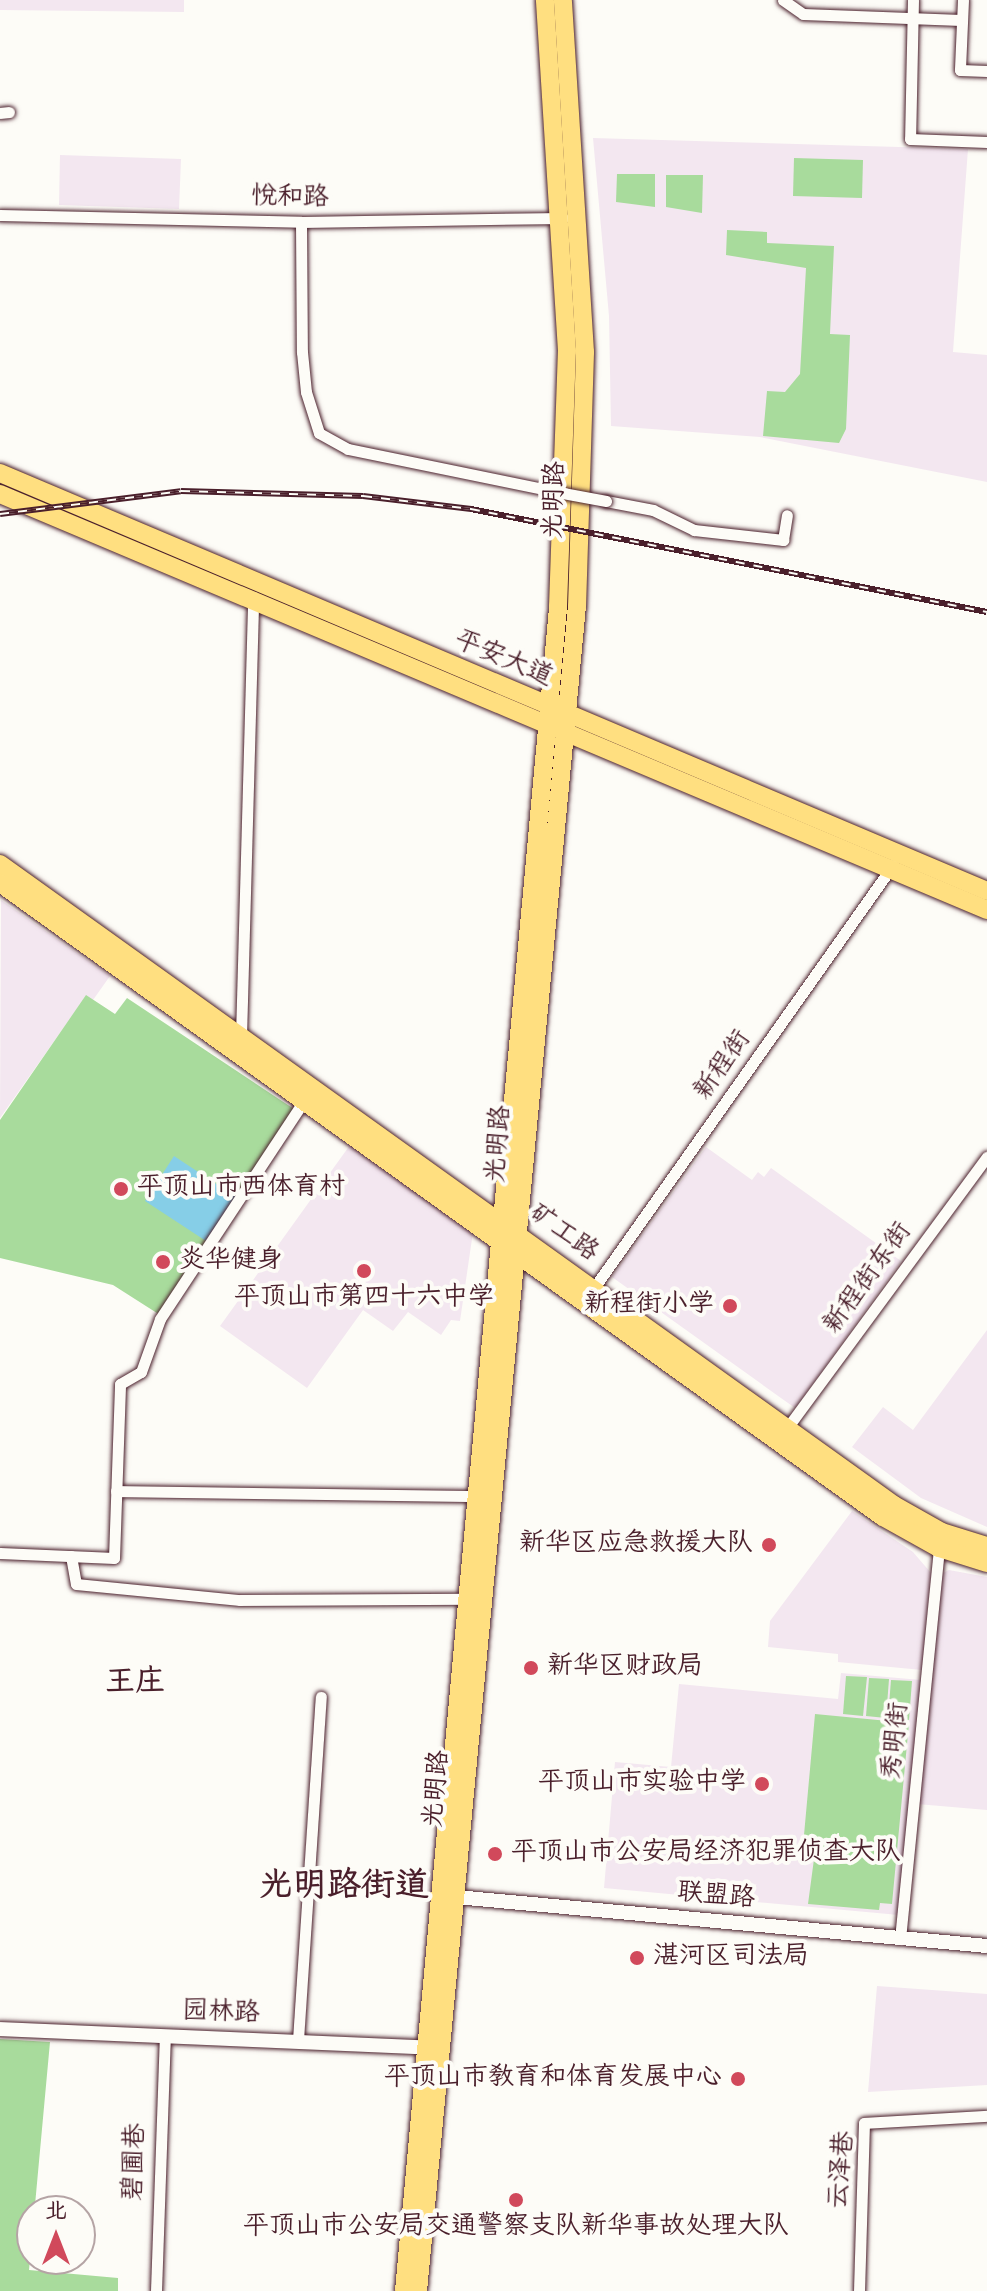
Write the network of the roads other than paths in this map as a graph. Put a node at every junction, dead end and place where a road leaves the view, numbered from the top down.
1 (545, 0) edge
2 (563, 0) edge
3 (783, 0) edge
4 (913, 0) edge
5 (963, 0) edge
6 (913, 19) junction
7 (961, 20) junction
8 (987, 71) edge
9 (987, 142) edge
10 (0, 215) edge
11 (571, 218) junction
12 (301, 222) junction
13 (0, 473) edge
14 (0, 494) edge
15 (787, 515) dead end
16 (253, 591) junction
17 (547, 717) junction
18 (566, 726) junction
19 (895, 862) junction
20 (0, 864) edge
21 (0, 883) edge
22 (987, 891) edge
23 (987, 910) edge
24 (241, 1036) junction
25 (303, 1102) junction
26 (987, 1157) edge
27 (500, 1221) junction
28 (518, 1233) junction
29 (498, 1241) junction
30 (517, 1253) junction
31 (589, 1295) junction
32 (787, 1428) junction
33 (116, 1491) junction
34 (484, 1496) junction
35 (987, 1546) edge
36 (939, 1548) junction
37 (0, 1553) edge
38 (71, 1556) junction
39 (987, 1563) edge
40 (467, 1599) junction
41 (321, 1697) dead end
42 (448, 1896) junction
43 (900, 1939) junction
44 (987, 1946) edge
45 (0, 2029) edge
46 (165, 2035) junction
47 (298, 2040) junction
48 (434, 2048) junction
49 (987, 2116) edge
50 (156, 2291) edge
51 (404, 2291) edge
52 (418, 2291) edge
53 (859, 2291) edge

1 - 11 main road, 光明路
2 - 11 main road, 光明路
3 - 6 street
4 - 6 street
5 - 7 street
6 - 7 street
6 - 9 street
7 - 8 street
10 - 12 street, 悦和路
11 - 12 street, 悦和路
11 - 17 main road, 光明路
11 - 18 main road, 光明路
12 - 15 street, bridge
13 - 16 main road, 平安大道
14 - 16 main road, 平安大道
16 - 17 main road, 平安大道
16 - 24 street
17 - 18 main road, 平安大道
17 - 27 main road, 光明路
18 - 19 main road, 平安大道
18 - 28 main road, 光明路
19 - 22 main road, 平安大道
19 - 23 main road, 平安大道
19 - 31 street, 新程街
20 - 24 main road, 矿工路
21 - 25 main road, 矿工路
24 - 27 main road, 矿工路
25 - 29 main road, 矿工路
25 - 33 street
26 - 32 street, 新程街东街
27 - 28 main road, 矿工路
27 - 29 main road, 光明路
28 - 30 main road, 光明路
28 - 31 main road, 矿工路
29 - 30 main road, 矿工路
29 - 34 main road, 光明路
30 - 31 main road, 矿工路
30 - 34 main road, 光明路
31 - 32 main road, 矿工路
31 - 36 main road, 矿工路
32 - 35 main road, 矿工路
33 - 34 street
33 - 38 street
34 - 40 main road, 光明路
34 - 42 main road, 光明路
36 - 39 main road, 矿工路
36 - 43 street, 秀明街
37 - 38 street
38 - 40 street
40 - 42 main road, 光明路
41 - 47 street
42 - 43 street, 联盟路
42 - 48 main road, 光明路
43 - 44 street, 联盟路
45 - 46 street, 园林路
46 - 47 street, 园林路
46 - 50 street, 碧圃巷
47 - 48 street, 园林路
48 - 51 main road, 光明路
48 - 52 main road, 光明路
49 - 53 street, 云泽巷

